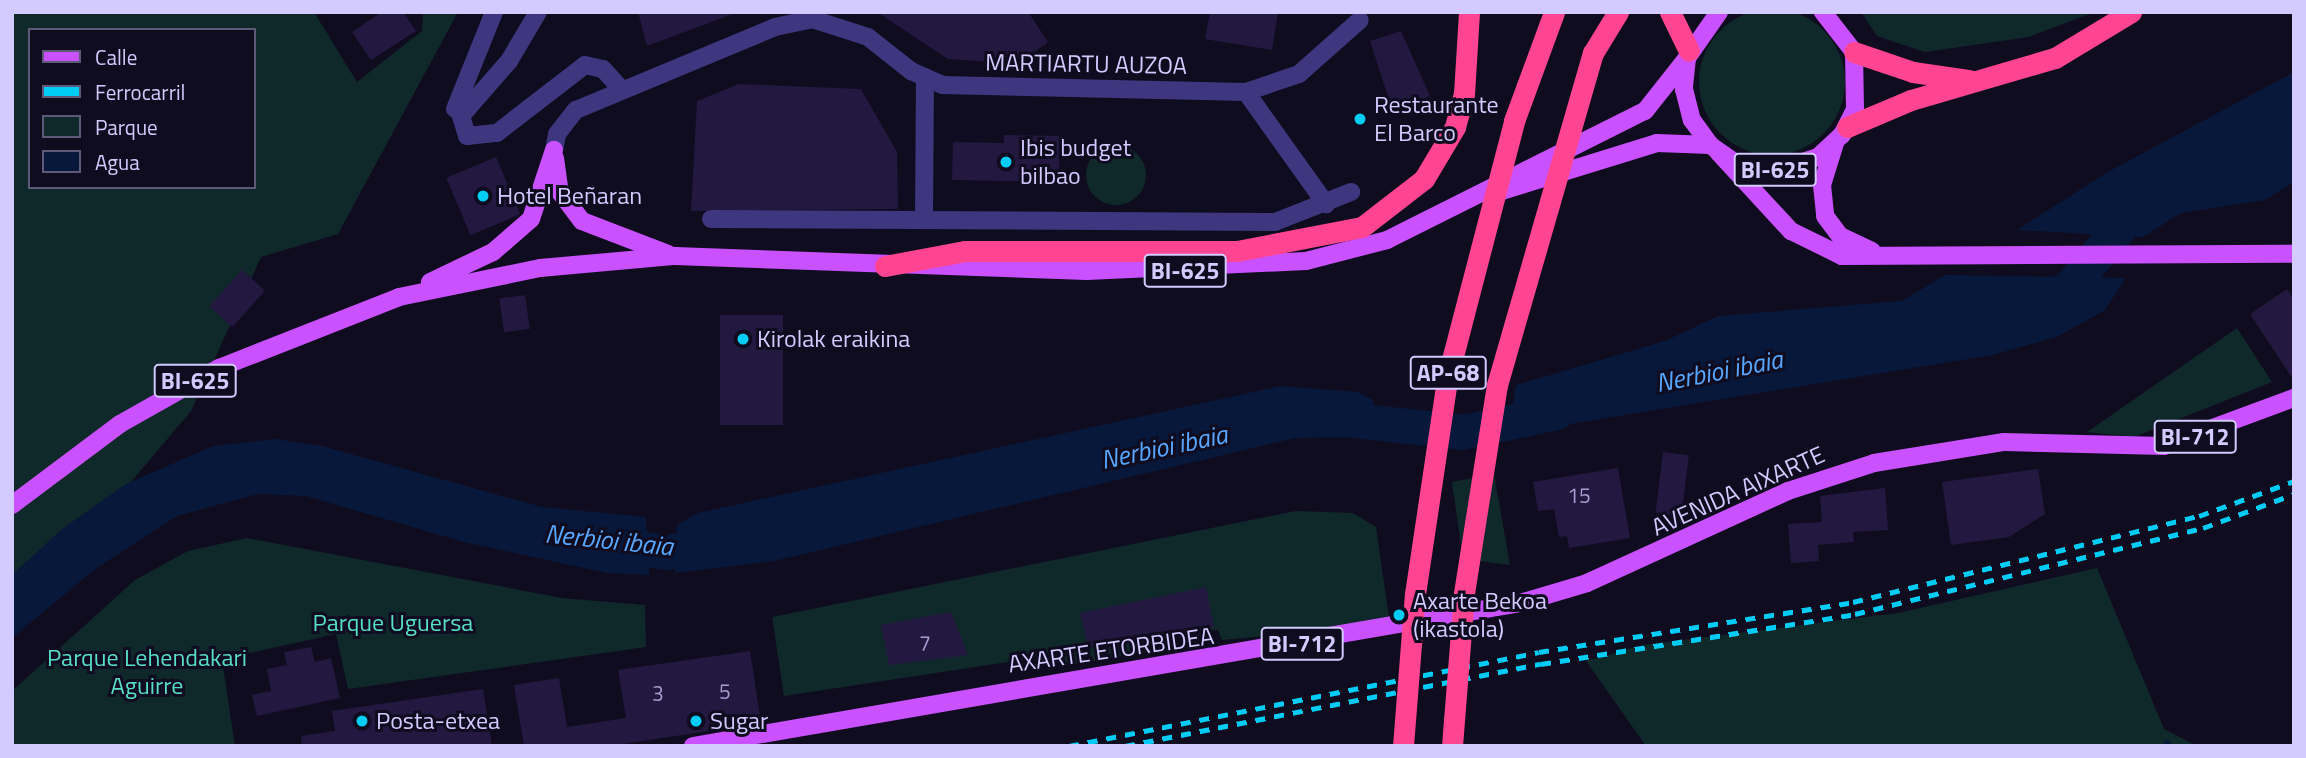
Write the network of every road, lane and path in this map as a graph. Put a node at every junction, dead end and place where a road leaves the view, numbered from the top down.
1 (494, 12) edge
2 (538, 12) edge
3 (1469, 12) edge
4 (1554, 12) edge
5 (1607, 12) edge
6 (1618, 12) edge
7 (1670, 12) edge
8 (1719, 12) edge
9 (1824, 12) edge
10 (2131, 12) edge
11 (1360, 20) dead end
12 (1593, 52) junction
13 (1854, 52) junction
14 (1688, 55) junction
15 (925, 78) junction
16 (1978, 81) junction
17 (622, 90) junction
18 (1246, 92) junction
19 (459, 122) junction
20 (1841, 135) junction
21 (1714, 149) junction
22 (554, 150) junction
23 (1351, 192) dead end
24 (1472, 200) junction
25 (1326, 204) junction
26 (924, 218) junction
27 (711, 219) dead end
28 (2294, 254) edge
29 (675, 256) junction
30 (1896, 256) junction
31 (885, 266) junction
32 (399, 298) junction
33 (2294, 398) edge
34 (12, 505) edge
35 (1535, 599) joint
36 (738, 742) edge
37 (693, 746) edge
38 (1403, 746) edge
39 (1451, 746) edge

1 - 19 street
2 - 19 street
3 - 31 highway
4 - 38 highway, AP-68, bridge
5 - 12 highway, AP-68
6 - 12 highway
7 - 14 highway
8 - 14 main road, BI-625
9 - 13 main road, BI-625
10 - 16 highway
11 - 18 street, MARTIARTU AUZOA
12 - 39 highway, AP-68, bridge
13 - 16 highway
13 - 20 main road, BI-625
14 - 21 main road, BI-625
14 - 24 main road, BI-625
15 - 17 street, MARTIARTU AUZOA
15 - 18 street, MARTIARTU AUZOA
15 - 26 street
16 - 20 highway
17 - 19 street
17 - 22 street, MARTIARTU AUZOA
18 - 25 street
20 - 21 main road, BI-625
20 - 30 main road, BI-625
21 - 24 main road, BI-625
21 - 30 main road, BI-625
22 - 29 main road
22 - 32 main road
23 - 25 street
24 - 31 main road, BI-625
25 - 26 street
26 - 27 street
28 - 30 main road, BI-625
29 - 31 main road, BI-625
29 - 32 main road, BI-625
32 - 34 main road, BI-625
33 - 35 main road, AVENIDA AIXARTE / BI-712
35 - 36 main road, AXARTE ETORBIDEA / BI-712
36 - 37 main road, AXARTE ETORBIDEA / BI-712

